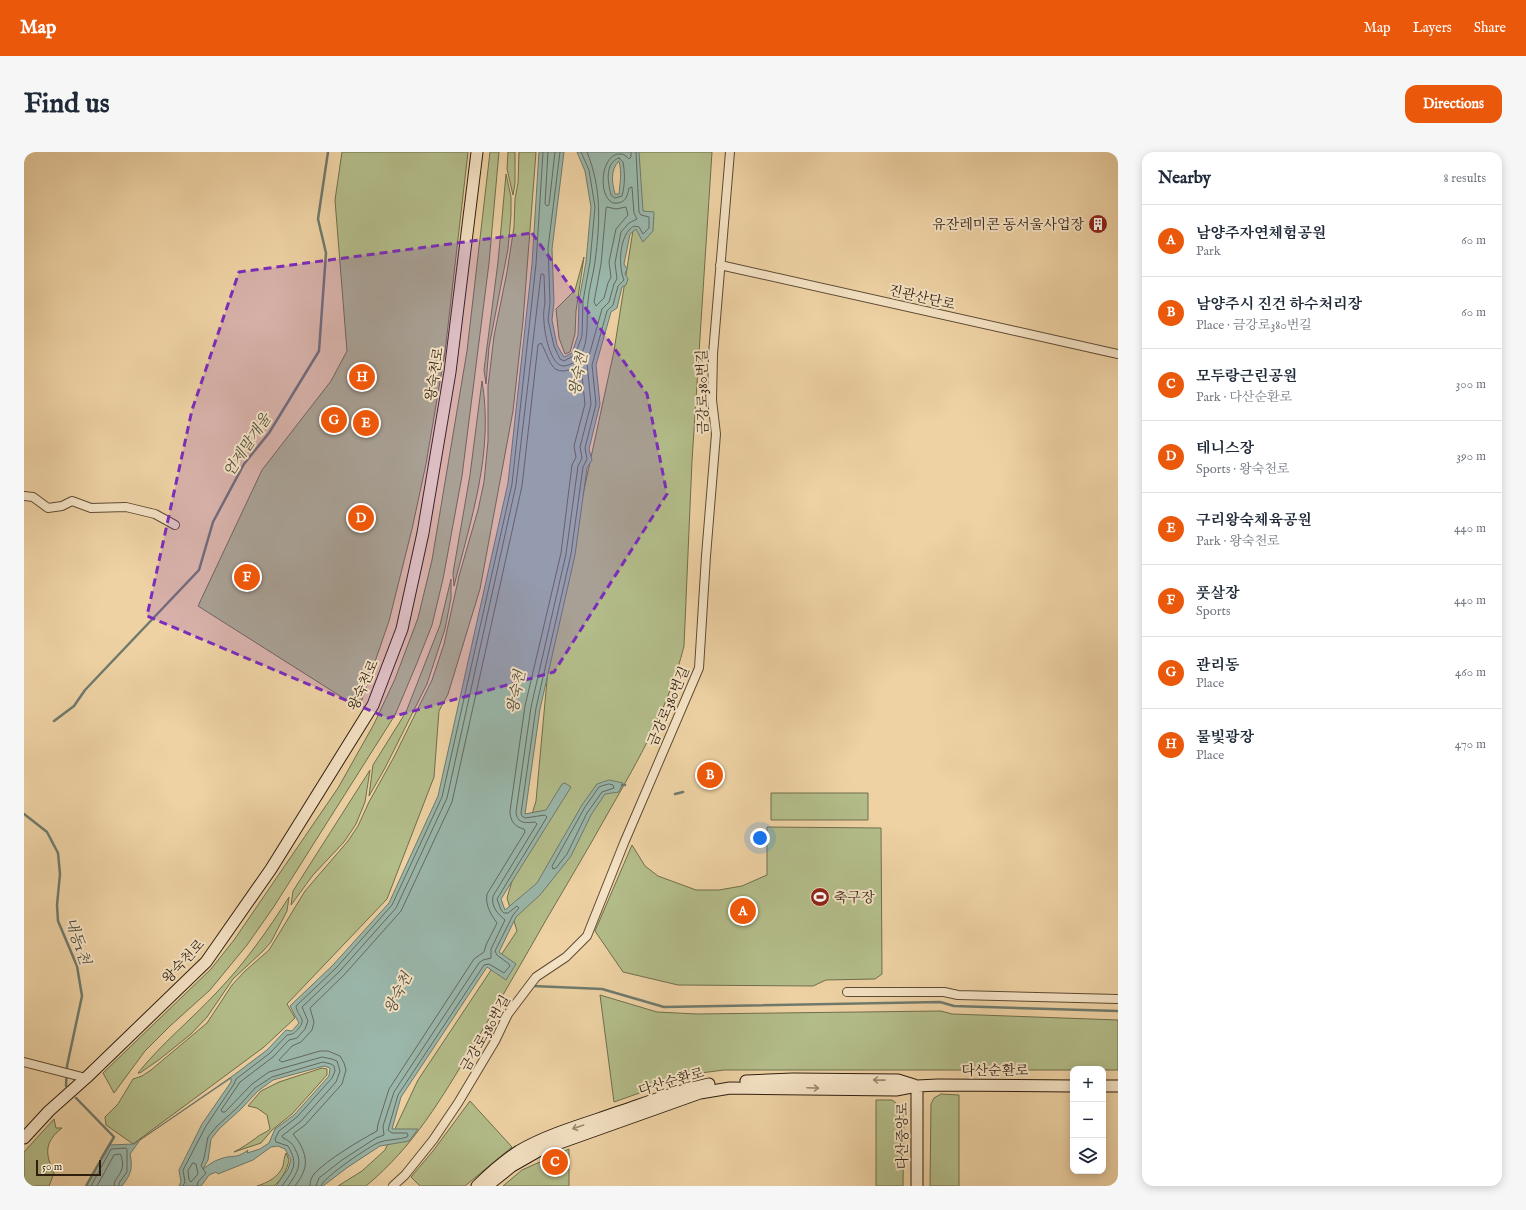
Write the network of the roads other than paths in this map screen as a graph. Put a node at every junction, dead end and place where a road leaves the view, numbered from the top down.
1 (477, 152) edge
2 (730, 152) edge
3 (720, 265) junction
4 (1118, 354) edge
5 (24, 496) edge
6 (175, 525) dead end
7 (847, 992) dead end
8 (1118, 999) edge
9 (24, 1062) edge
10 (86, 1078) junction
11 (917, 1086) junction
12 (1070, 1086) edge
13 (1106, 1086) edge
14 (1118, 1086) edge
15 (24, 1138) edge
16 (393, 1186) edge
17 (477, 1186) edge
18 (487, 1186) edge
19 (916, 1186) edge

1 - 10 street, 왕숙천로
2 - 3 street, 금강로380번길
3 - 4 street, 진관산단로
3 - 16 street, 금강로380번길
5 - 6 street
7 - 8 street
9 - 10 street
10 - 15 street, 왕숙천로
11 - 12 street, 다산순환로
11 -> 17 street, 다산순환로
18 -> 11 street, 다산순환로
11 - 19 street, 다산중앙로
13 - 14 street

